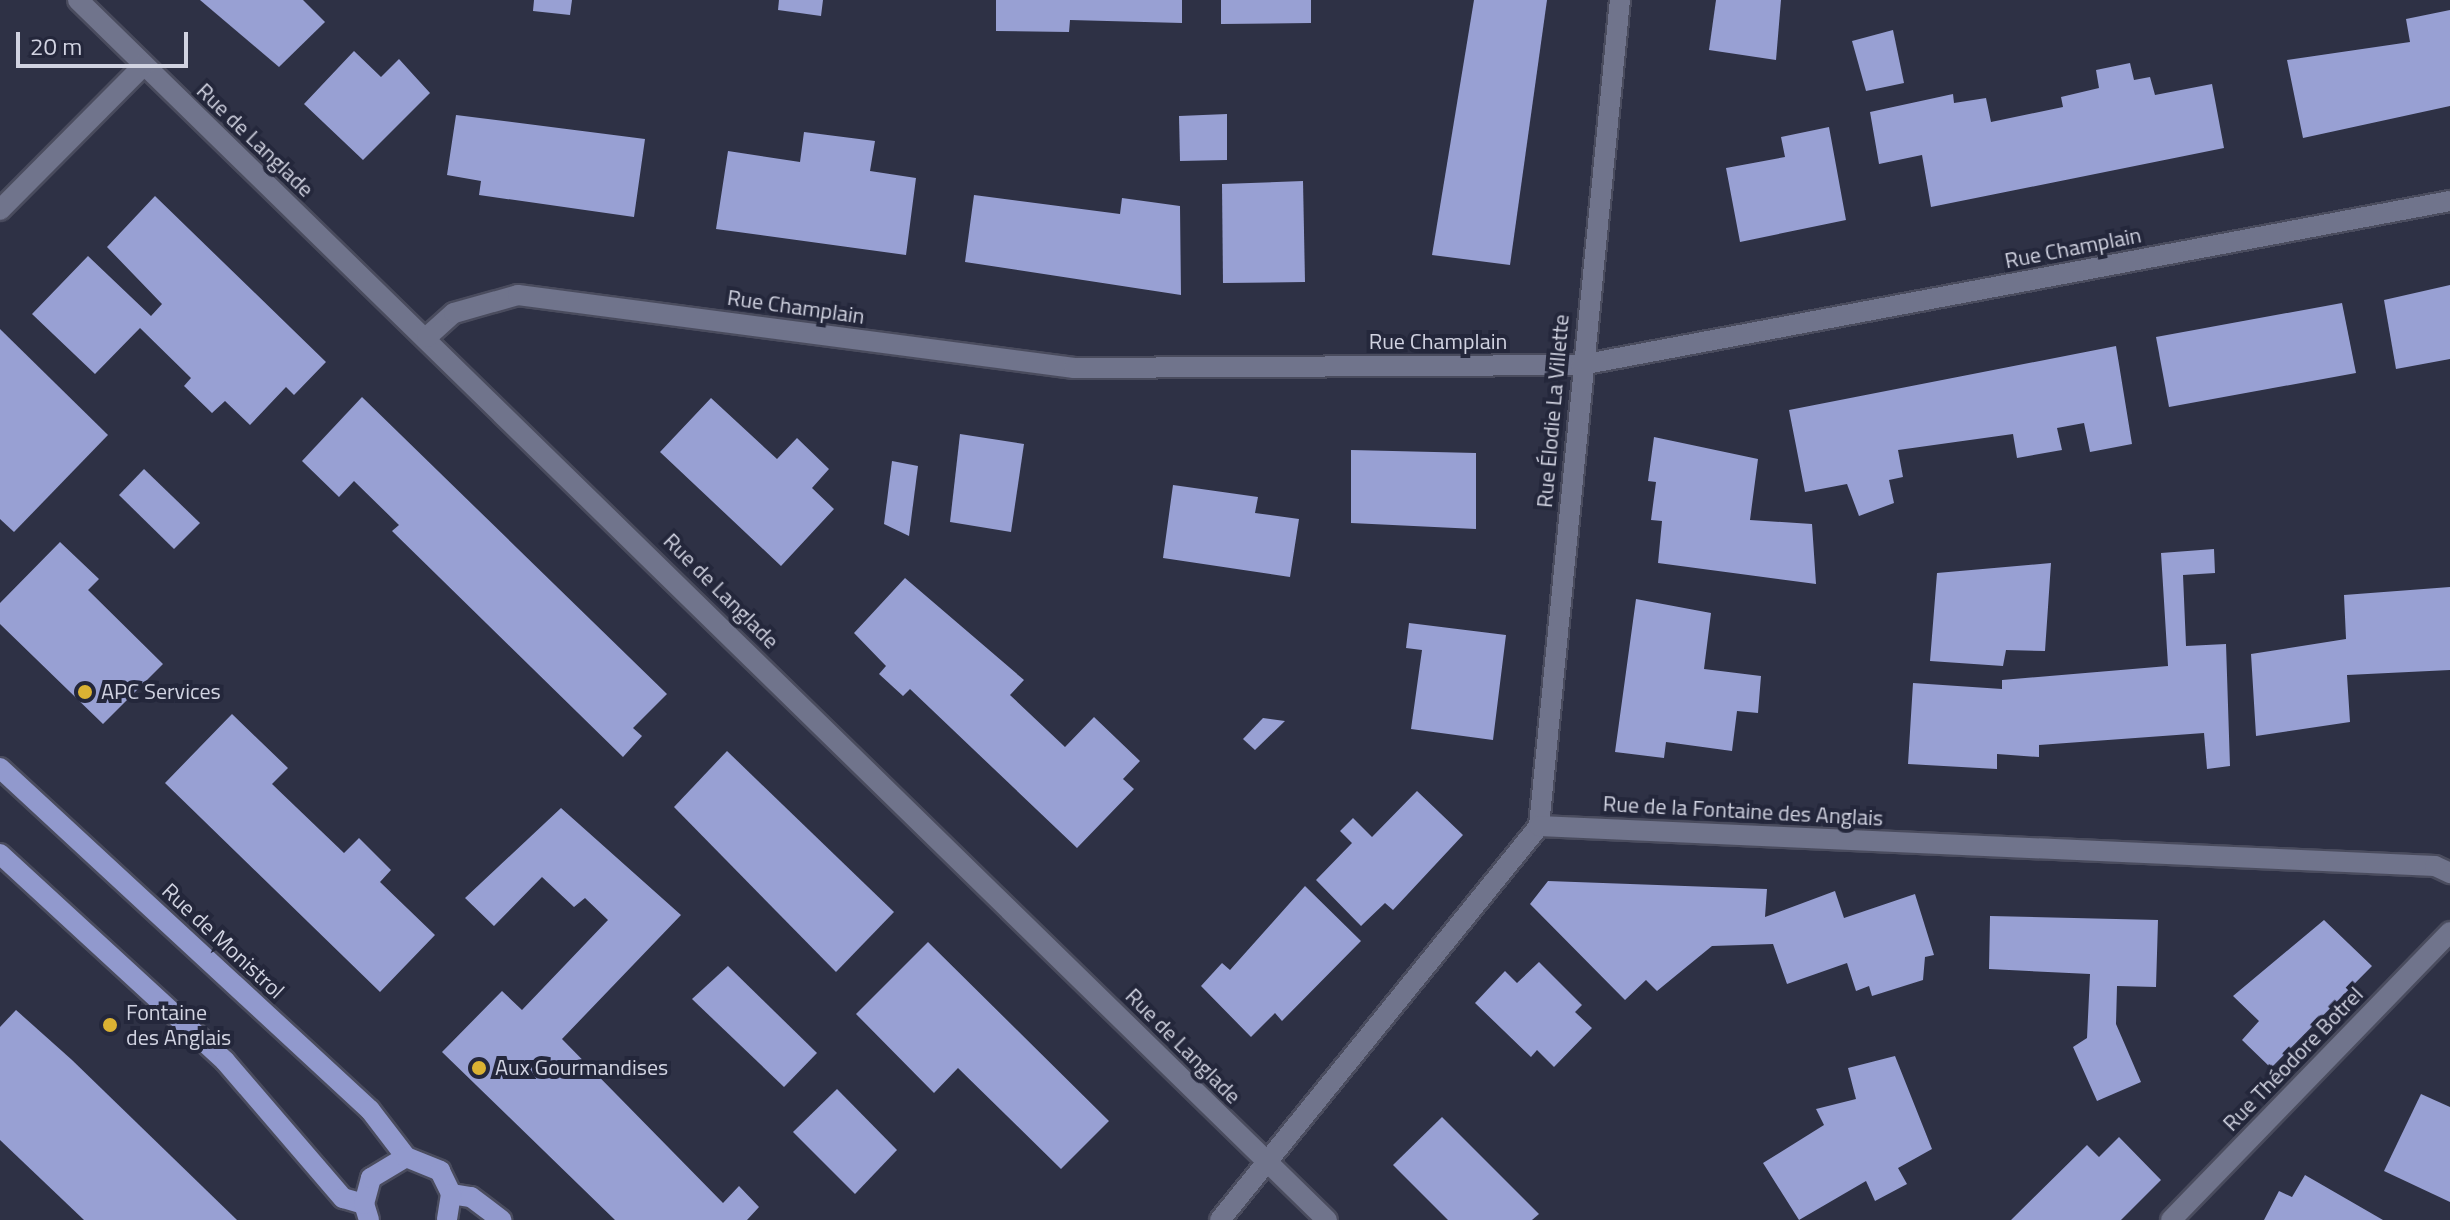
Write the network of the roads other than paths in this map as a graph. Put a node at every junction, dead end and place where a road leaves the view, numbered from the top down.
1 (78, 0) edge
2 (1620, 0) edge
3 (143, 66) junction
4 (2450, 201) edge
5 (0, 210) edge
6 (427, 337) junction
7 (1581, 365) junction
8 (0, 768) edge
9 (1539, 826) junction
10 (0, 854) edge
11 (2450, 873) edge
12 (2450, 932) edge
13 (406, 1157) junction
14 (1268, 1164) junction
15 (451, 1194) junction
16 (367, 1212) edge
17 (447, 1220) edge
18 (501, 1220) edge
19 (1220, 1220) edge
20 (1327, 1220) edge
21 (2171, 1220) edge

1 - 3 street, Rue de Langlade
2 - 7 street, Rue Élodie La Villette
3 - 5 street
3 - 6 street, Rue de Langlade
4 - 7 street, Rue Champlain
6 - 7 street, Rue Champlain
6 - 14 street, Rue de Langlade
7 - 9 street, Rue Élodie La Villette
8 - 13 main road, Rue de Monistrol
9 - 11 street, Rue de la Fontaine des Anglais
9 - 14 street
10 - 16 main road
12 - 21 street, Rue Théodore Botrel
13 - 15 main road, Rue de Monistrol
13 - 16 main road
14 - 19 street
14 - 20 street, Rue de Langlade
15 - 17 main road
15 - 18 main road, Rue de Monistrol

